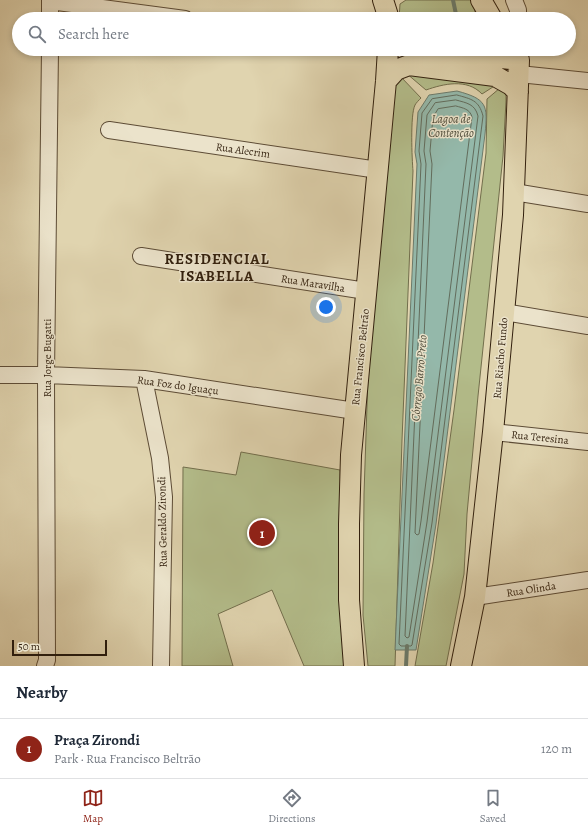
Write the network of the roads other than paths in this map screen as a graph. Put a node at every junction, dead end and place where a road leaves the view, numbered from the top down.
1 (50, 0) edge
2 (514, 0) edge
3 (50, 12) edge
4 (135, 12) edge
5 (518, 12) edge
6 (50, 56) edge
7 (388, 56) edge
8 (483, 56) edge
9 (517, 65) edge
10 (386, 81) junction
11 (588, 81) edge
12 (109, 130) dead end
13 (378, 170) junction
14 (514, 192) junction
15 (588, 204) edge
16 (141, 256) dead end
17 (366, 291) junction
18 (504, 312) junction
19 (588, 326) edge
20 (0, 375) edge
21 (46, 375) junction
22 (144, 379) junction
23 (355, 411) junction
24 (493, 432) junction
25 (588, 442) edge
26 (588, 580) edge
27 (475, 598) junction
28 (45, 666) edge
29 (161, 666) edge
30 (354, 666) edge
31 (461, 666) edge

1 - 3 street
1 - 4 street
2 - 5 street
6 - 21 street, Rua Jorge Bugatti
7 - 10 main road, Rua Francisco Beltrão
8 - 9 main road
9 - 10 main road
9 - 11 street
9 - 14 main road, Rua Riacho Fundo
10 - 13 main road, Rua Francisco Beltrão
12 - 13 street, Rua Alecrim
13 - 17 main road, Rua Francisco Beltrão
14 - 15 street
14 - 18 main road, Rua Riacho Fundo
16 - 17 street, Rua Maravilha
17 - 23 main road, Rua Francisco Beltrão
18 - 19 street
18 - 24 main road, Rua Riacho Fundo
20 - 21 street, Rua Foz do Iguaçu
21 - 22 street, Rua Foz do Iguaçu
21 - 28 street, Rua Jorge Bugatti
22 - 23 street, Rua Foz do Iguaçu
22 - 29 street, Rua Geraldo Zirondi
23 - 30 main road, Rua Francisco Beltrão
24 - 25 street, Rua Teresina
24 - 27 main road, Rua Riacho Fundo
26 - 27 street, Rua Olinda
27 - 31 main road, Rua Riacho Fundo

